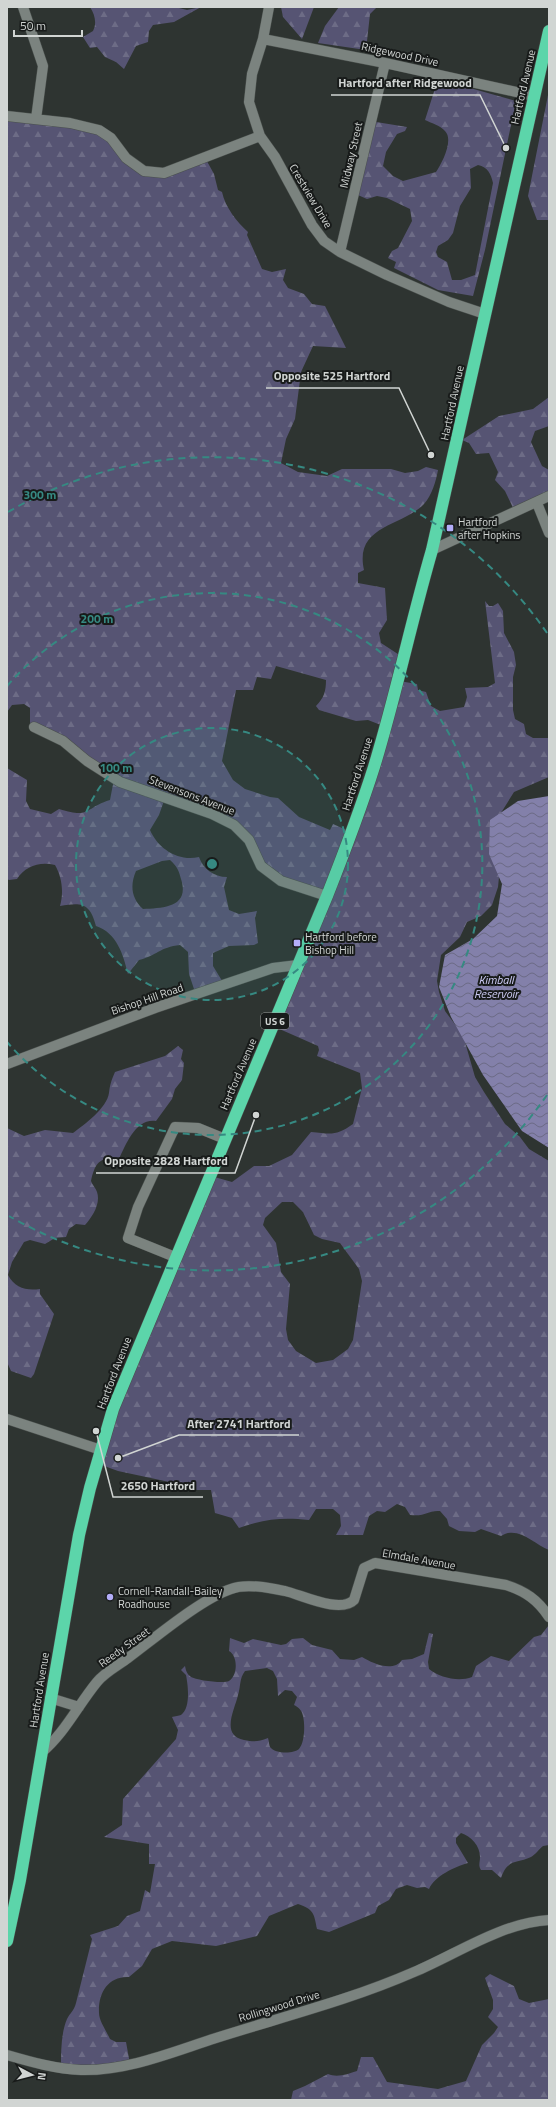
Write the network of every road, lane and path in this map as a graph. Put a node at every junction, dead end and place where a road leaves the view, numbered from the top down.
1 (23, 7) edge
2 (269, 7) edge
3 (549, 31) edge
4 (263, 39) junction
5 (385, 63) junction
6 (534, 96) junction
7 (7, 116) edge
8 (36, 119) junction
9 (260, 136) junction
10 (340, 252) junction
11 (485, 314) junction
12 (549, 496) edge
13 (537, 502) junction
14 (549, 533) edge
15 (432, 550) junction
16 (34, 727) dead end
17 (327, 896) junction
18 (298, 965) junction
19 (7, 1064) edge
20 (225, 1139) junction
21 (175, 1257) junction
22 (7, 1419) edge
23 (101, 1450) junction
24 (190, 1613) joint
25 (549, 1617) edge
26 (50, 1698) junction
27 (80, 1707) junction
28 (41, 1753) junction
29 (549, 1920) edge
30 (7, 1941) edge
31 (7, 2055) edge

1 - 8 street
2 - 4 street, Crestview Drive
3 - 6 highway, Hartford Avenue / US 6
4 - 5 street, Ridgewood Drive
4 - 9 street, Crestview Drive
5 - 6 street, Ridgewood Drive
5 - 10 street, Midway Street
6 - 11 highway, Hartford Avenue / US 6
7 - 8 street
8 - 9 street
9 - 10 street, Crestview Drive
10 - 11 street, Crestview Drive
11 - 15 highway, Hartford Avenue / US 6
12 - 13 street
13 - 14 street
13 - 15 street
15 - 17 highway, Hartford Avenue / US 6
16 - 17 street, Stevensons Avenue
17 - 18 highway, Hartford Avenue / US 6
18 - 19 street, Bishop Hill Road
18 - 20 highway, Hartford Avenue / US 6
20 - 21 highway, Hartford Avenue / US 6
20 - 21 street
21 - 23 highway, Hartford Avenue / US 6
22 - 23 street
23 - 26 highway, Hartford Avenue / US 6
24 - 25 street, Elmdale Avenue
24 - 27 street, Reedy Street
26 - 27 street
26 - 28 highway, Hartford Avenue / US 6
27 - 28 street, Reedy Street
28 - 30 highway, Hartford Avenue / US 6
29 - 31 street, Rollingwood Drive

